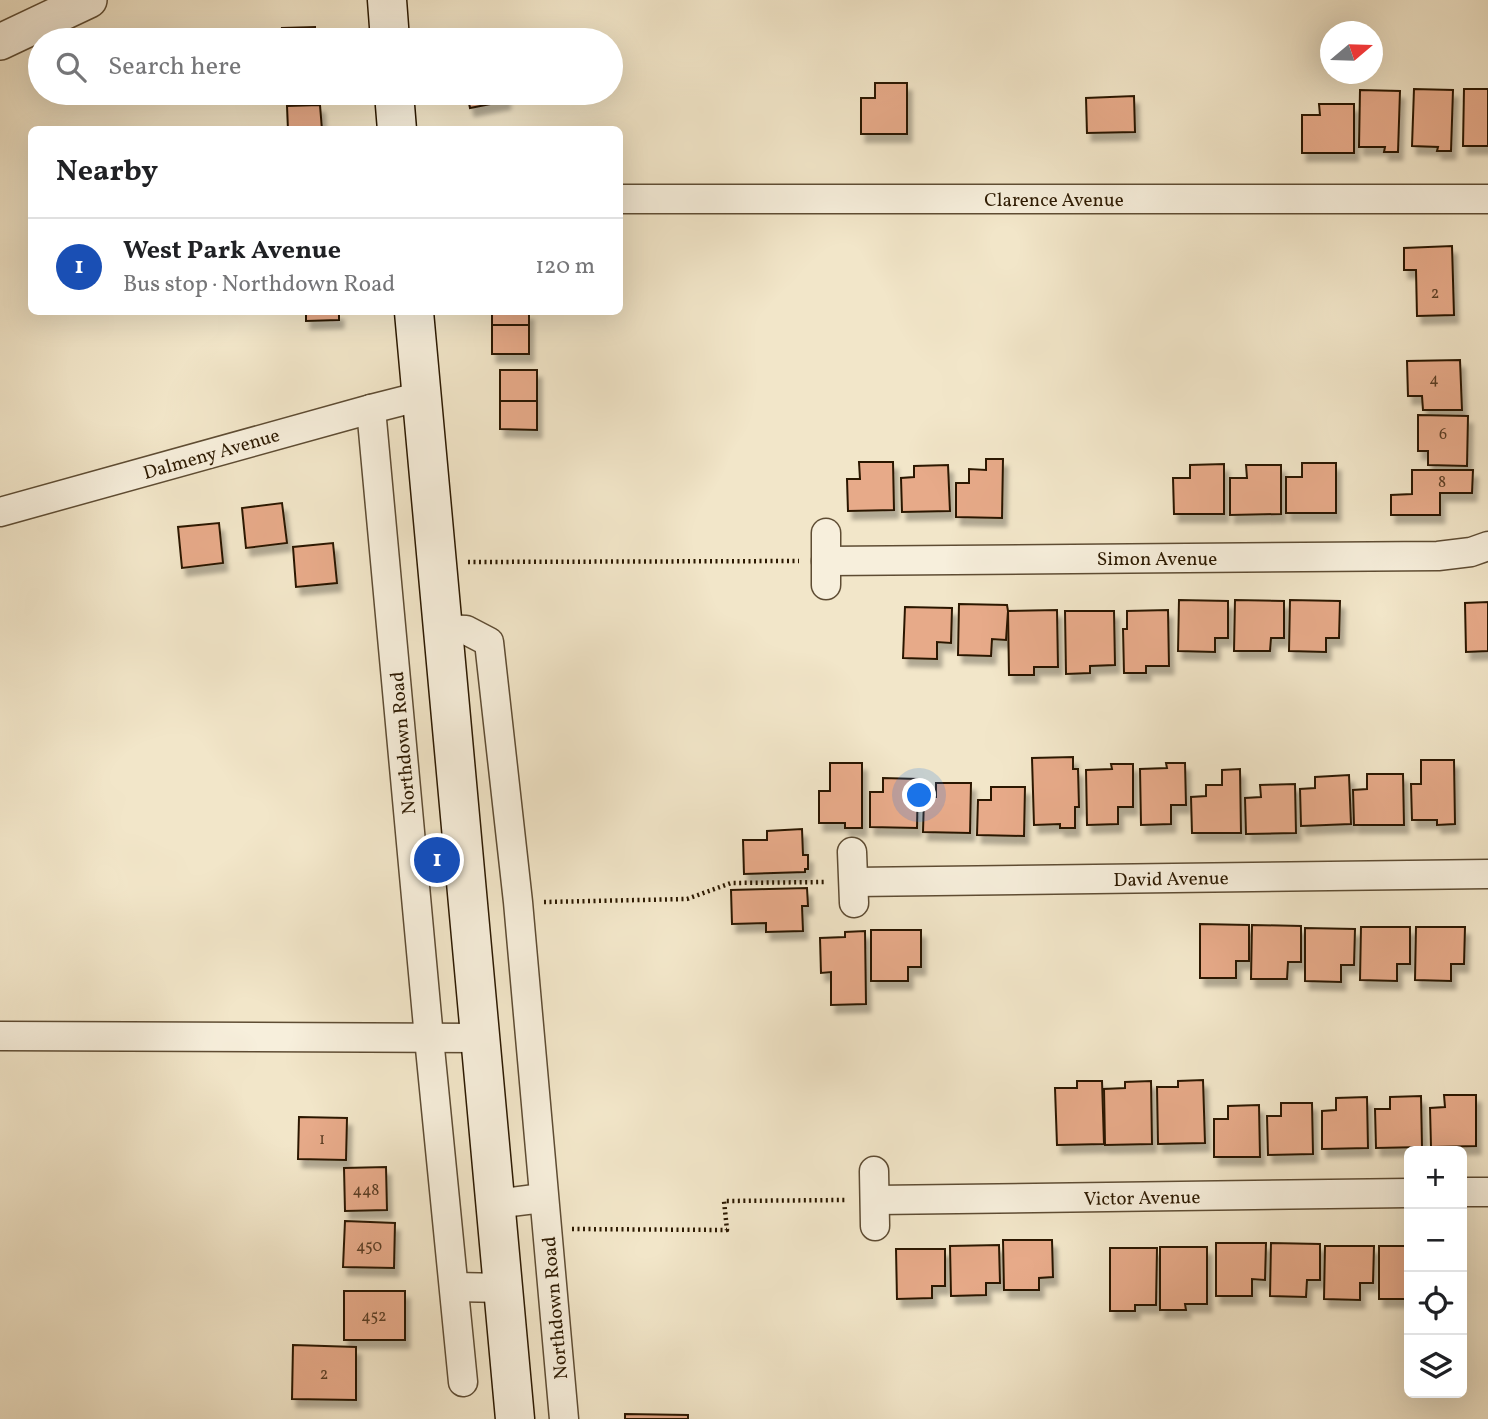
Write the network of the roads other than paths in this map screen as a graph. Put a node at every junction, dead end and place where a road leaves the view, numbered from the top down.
1 (89, 0) edge
2 (387, 0) edge
3 (28, 28) edge
4 (28, 28) edge
5 (389, 28) edge
6 (0, 41) edge
7 (395, 105) edge
8 (397, 126) edge
9 (623, 199) edge
10 (1488, 200) edge
11 (414, 315) edge
12 (422, 396) junction
13 (371, 409) junction
14 (0, 512) edge
15 (1488, 546) edge
16 (826, 560) road end
17 (442, 629) junction
18 (852, 852) dead end
19 (1488, 874) edge
20 (0, 1036) edge
21 (429, 1038) junction
22 (481, 1038) junction
23 (874, 1171) dead end
24 (1467, 1192) edge
25 (1488, 1192) edge
26 (1404, 1193) edge
27 (544, 1198) junction
28 (495, 1204) junction
29 (455, 1287) junction
30 (503, 1287) junction
31 (463, 1382) dead end
32 (515, 1419) edge
33 (564, 1419) edge

1 - 3 street
2 - 5 main road
4 - 6 street
7 - 8 main road
9 - 10 street, Clarence Avenue
11 - 12 main road
12 - 13 street, Dalmeny Avenue
12 - 17 main road
13 - 14 street, Dalmeny Avenue
13 - 21 street, Northdown Road
15 - 16 street, Simon Avenue
17 - 22 main road
17 - 27 street, Northdown Road
18 - 19 street, David Avenue
20 - 21 street
21 - 22 street
21 - 29 street, Northdown Road
22 - 28 main road
23 - 26 street, Victor Avenue
24 - 25 street
27 - 28 street
27 - 33 street, Northdown Road
28 - 30 main road
29 - 30 street
29 - 31 street, Northdown Road
30 - 32 main road

